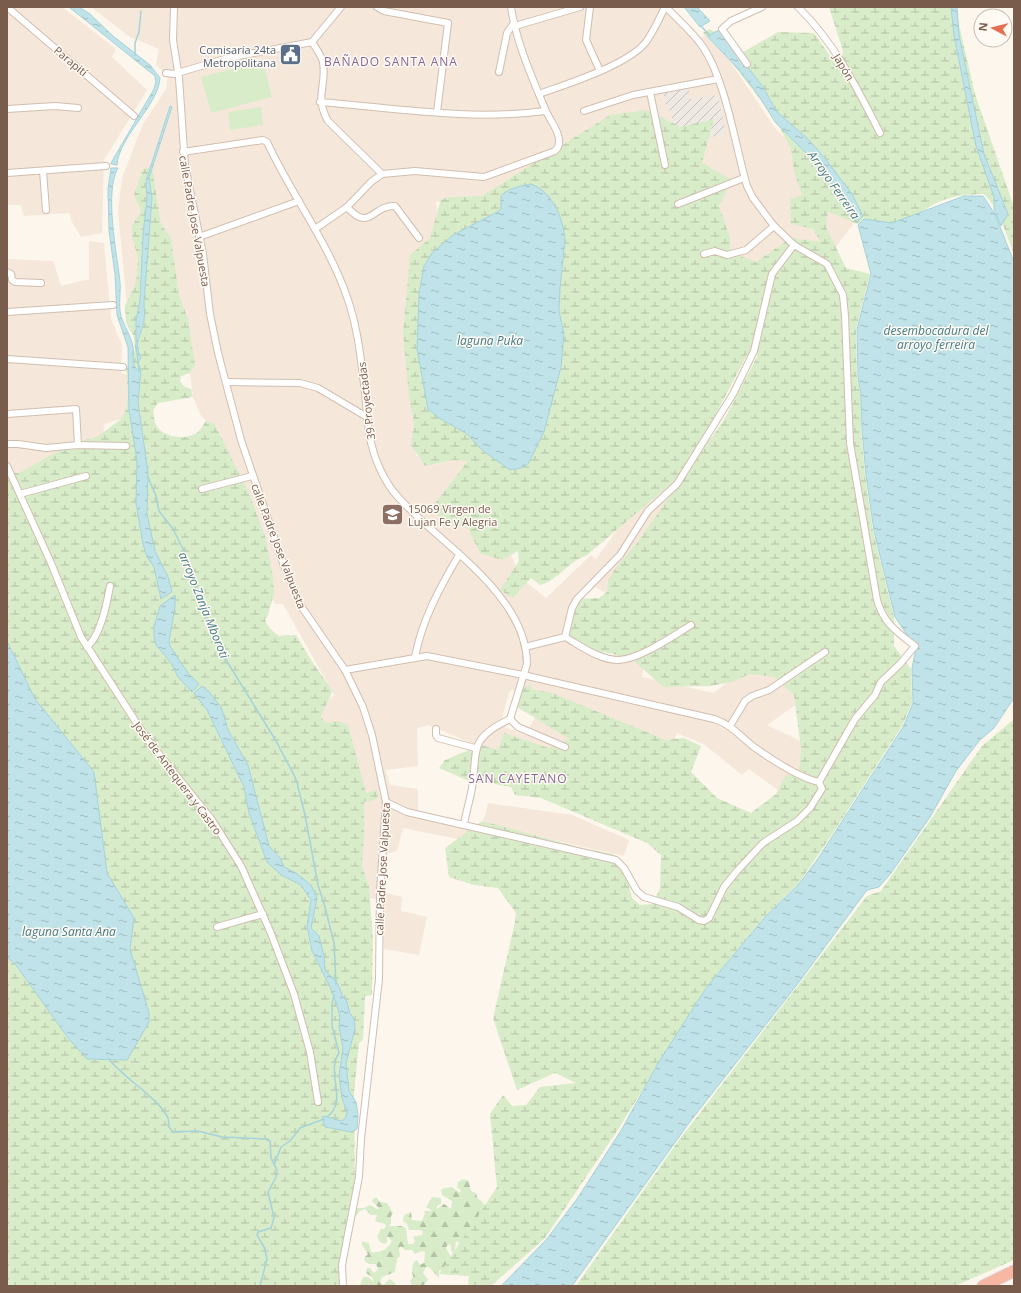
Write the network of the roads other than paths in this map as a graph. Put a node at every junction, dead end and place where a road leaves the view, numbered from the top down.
1 (7, 7) edge
2 (174, 7) edge
3 (342, 7) edge
4 (377, 7) edge
5 (511, 7) edge
6 (580, 7) edge
7 (590, 7) edge
8 (665, 7) edge
9 (762, 7) edge
10 (798, 7) edge
11 (514, 25) junction
12 (312, 42) junction
13 (747, 64) dead end
14 (600, 71) junction
15 (178, 72) junction
16 (499, 72) dead end
17 (166, 73) dead end
18 (718, 79) junction
19 (650, 92) junction
20 (539, 94) junction
21 (320, 102) junction
22 (78, 108) dead end
23 (7, 109) edge
24 (545, 111) junction
25 (584, 111) dead end
26 (437, 112) junction
27 (134, 116) dead end
28 (880, 133) dead end
29 (184, 152) junction
30 (665, 165) dead end
31 (106, 166) dead end
32 (43, 171) junction
33 (7, 173) edge
34 (382, 174) junction
35 (744, 178) junction
36 (299, 201) junction
37 (678, 204) dead end
38 (347, 207) junction
39 (46, 210) dead end
40 (774, 226) junction
41 (315, 229) junction
42 (199, 236) junction
43 (419, 238) dead end
44 (794, 245) junction
45 (704, 254) dead end
46 (7, 272) edge
47 (41, 283) dead end
48 (113, 305) dead end
49 (7, 312) edge
50 (7, 359) edge
51 (122, 368) dead end
52 (226, 382) junction
53 (7, 414) edge
54 (367, 417) junction
55 (7, 444) edge
56 (78, 445) junction
57 (126, 446) dead end
58 (7, 466) edge
59 (86, 476) dead end
60 (252, 476) junction
61 (202, 489) dead end
62 (20, 494) junction
63 (459, 555) junction
64 (110, 586) dead end
65 (691, 625) dead end
66 (565, 637) junction
67 (87, 647) junction
68 (525, 647) junction
69 (825, 652) dead end
70 (415, 657) junction
71 (345, 670) junction
72 (523, 675) junction
73 (510, 719) junction
74 (730, 726) junction
75 (436, 729) dead end
76 (565, 747) dead end
77 (476, 748) junction
78 (819, 782) junction
79 (386, 802) junction
80 (464, 824) junction
81 (263, 914) junction
82 (217, 927) dead end
83 (318, 1102) dead end
84 (1014, 1271) edge
85 (343, 1286) edge
86 (983, 1286) edge

1 - 27 street, Parapití
2 - 15 street, calle Padre Jose Valpuesta
3 - 12 street
4 - 26 street
5 - 11 street
6 - 11 street
7 - 14 street
8 - 14 street
8 - 18 street
9 - 13 street
10 - 28 street, Japón
11 - 16 street
11 - 20 street
12 - 15 street
12 - 21 street
14 - 20 street
15 - 17 street
15 - 29 street, calle Padre Jose Valpuesta
18 - 19 street
18 - 35 street
19 - 25 street
19 - 30 street
20 - 24 street
21 - 26 street
21 - 34 street
22 - 23 street
24 - 26 street
24 - 34 street
29 - 36 street, 39 Proyectadas
29 - 42 street, calle Padre Jose Valpuesta
31 - 32 street
32 - 33 street
32 - 39 street
34 - 38 street
35 - 37 street
35 - 40 street
36 - 41 street, 39 Proyectadas
36 - 42 street
38 - 41 street
38 - 43 street
40 - 44 street
40 - 45 street
41 - 54 street, 39 Proyectadas
42 - 52 street, calle Padre Jose Valpuesta
44 - 66 street
44 - 78 street
46 - 47 street
48 - 49 street
50 - 51 street
52 - 54 street
52 - 60 street, calle Padre Jose Valpuesta
53 - 56 street
54 - 63 street, 39 Proyectadas
55 - 56 street
56 - 57 street
58 - 62 street, José de Antequera y Castro
59 - 62 street
60 - 61 street
60 - 71 street, calle Padre Jose Valpuesta
62 - 67 street, José de Antequera y Castro
63 - 68 street, 39 Proyectadas
63 - 70 street
64 - 67 street
65 - 66 street
66 - 68 street
67 - 81 street, José de Antequera y Castro
68 - 72 street, 39 Proyectadas
69 - 74 street
70 - 71 street
70 - 72 street
71 - 79 street, calle Padre Jose Valpuesta
72 - 73 street, 39 Proyectadas
72 - 74 street
73 - 76 street
73 - 77 street
74 - 78 street
75 - 77 street
77 - 80 street
78 - 80 street
79 - 80 street
79 - 85 street, calle Padre Jose Valpuesta
81 - 82 street
81 - 83 street, José de Antequera y Castro
84 - 86 highway

